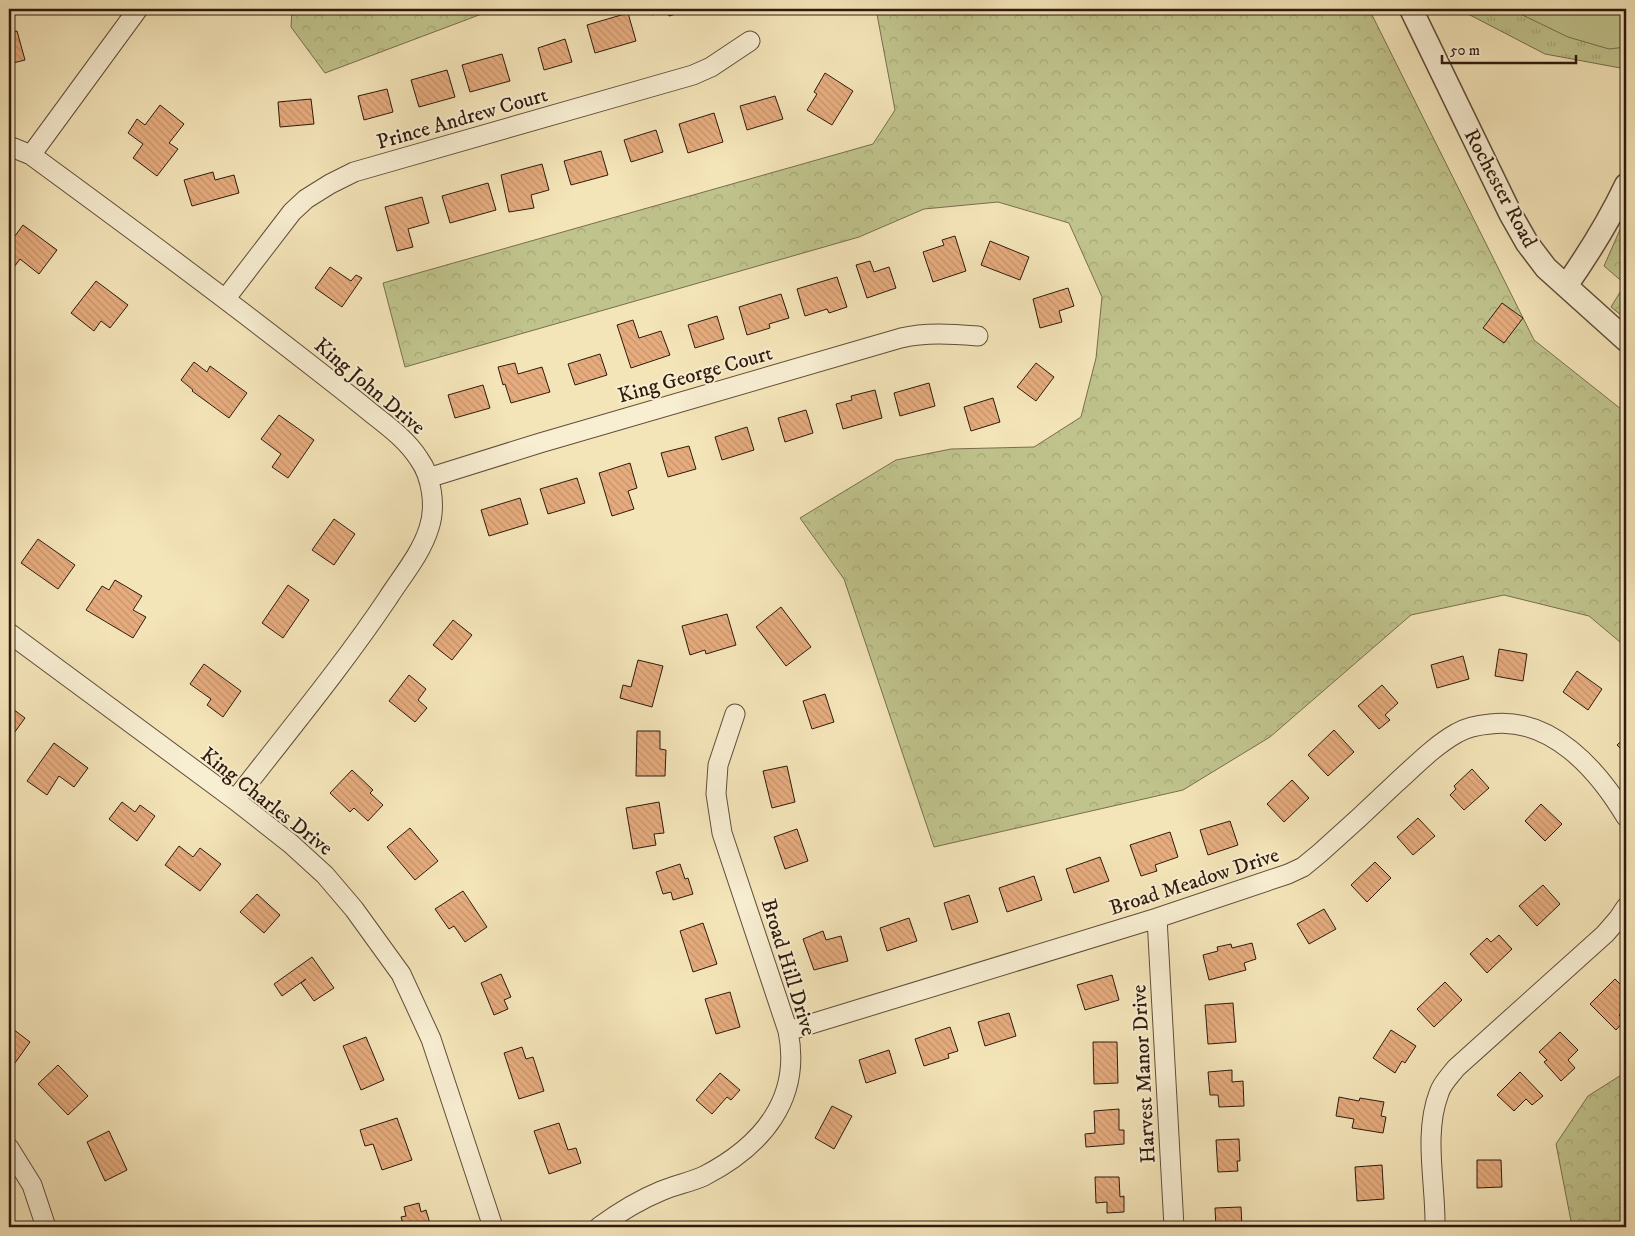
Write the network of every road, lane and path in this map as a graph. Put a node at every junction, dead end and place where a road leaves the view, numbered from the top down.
1 (138, 9) edge
2 (1411, 9) edge
3 (750, 41) dead end
4 (9, 146) edge
5 (32, 155) junction
6 (1626, 185) edge
7 (1566, 286) junction
8 (226, 298) junction
9 (978, 336) dead end
10 (1626, 340) edge
11 (428, 478) junction
12 (9, 634) edge
13 (735, 714) dead end
14 (235, 800) junction
15 (1626, 817) edge
16 (1626, 907) edge
17 (1157, 918) junction
18 (788, 1031) junction
19 (9, 1148) edge
20 (46, 1227) edge
21 (493, 1227) edge
22 (599, 1227) edge
23 (1174, 1227) edge
24 (1435, 1227) edge

1 - 5 street
2 - 7 street, Rochester Road
3 - 8 street, Prince Andrew Court
4 - 5 street, King John Drive
5 - 8 street, King John Drive
6 - 7 street
7 - 10 street, Rochester Road
8 - 11 street, King John Drive
9 - 11 street, King George Court
11 - 14 street, King John Drive
12 - 14 street, King Charles Drive
13 - 18 street, Broad Hill Drive
14 - 21 street, King Charles Drive
15 - 17 street, Broad Meadow Drive
16 - 24 street
17 - 18 street, Broad Meadow Drive
17 - 23 street, Harvest Manor Drive
18 - 22 street, Broad Hill Drive
19 - 20 street

